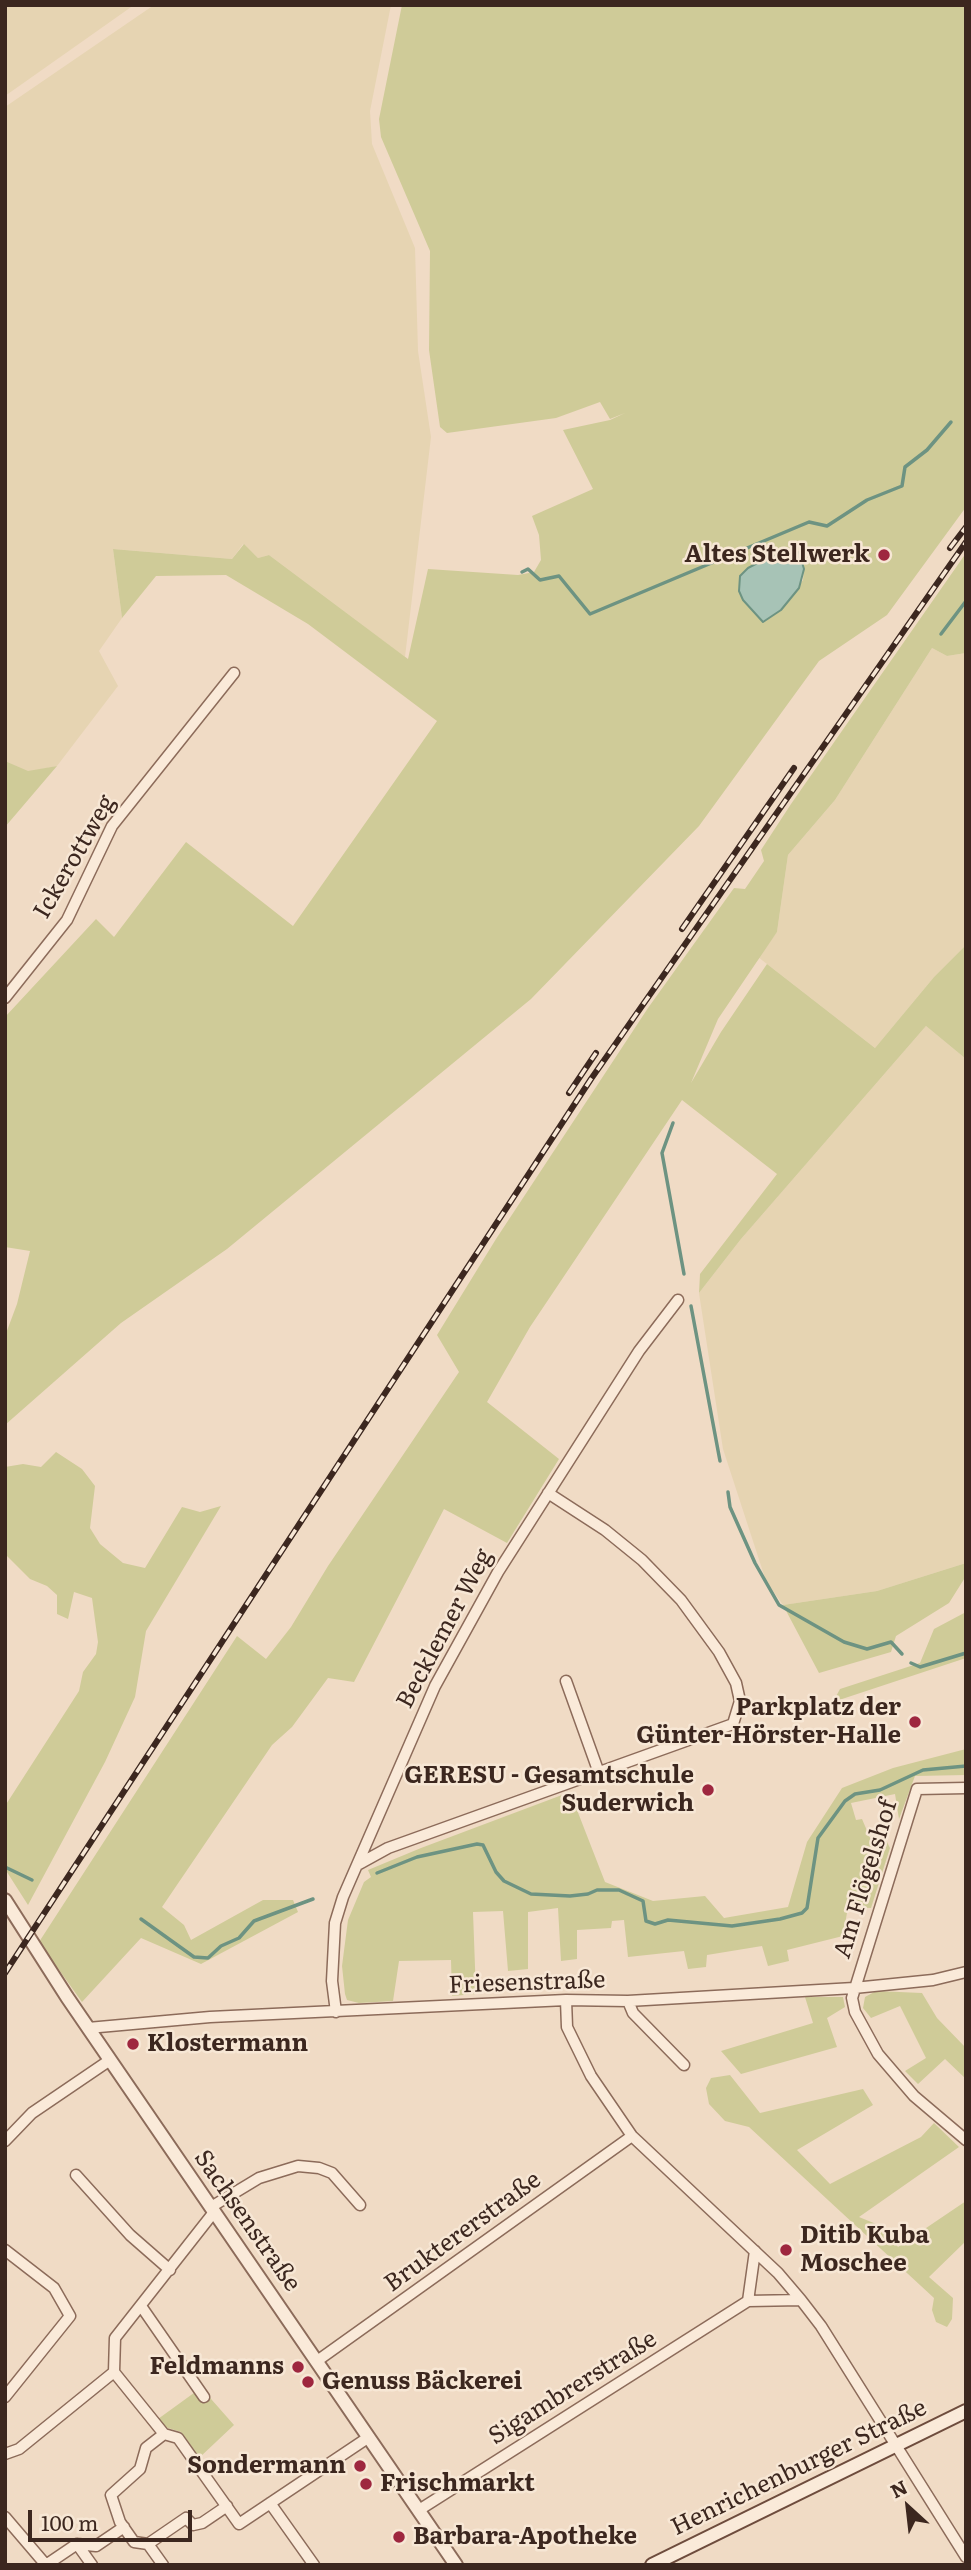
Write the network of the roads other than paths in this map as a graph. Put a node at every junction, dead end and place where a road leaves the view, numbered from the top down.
1 (234, 673) dead end
2 (5, 998) edge
3 (678, 1300) dead end
4 (548, 1493) junction
5 (566, 1681) dead end
6 (599, 1773) junction
7 (966, 1788) edge
8 (359, 1864) junction
9 (5, 1900) edge
10 (966, 1972) edge
11 (854, 1988) junction
12 (566, 2000) junction
13 (628, 2001) junction
14 (336, 2012) junction
15 (88, 2028) junction
16 (110, 2060) junction
17 (684, 2065) dead end
18 (632, 2136) junction
19 (966, 2140) edge
20 (5, 2141) edge
21 (76, 2175) dead end
22 (360, 2205) dead end
23 (213, 2209) junction
24 (5, 2250) edge
25 (755, 2251) junction
26 (170, 2270) junction
27 (802, 2300) junction
28 (748, 2301) junction
29 (141, 2306) junction
30 (317, 2361) junction
31 (114, 2372) junction
32 (204, 2396) dead end
33 (5, 2397) edge
34 (966, 2411) edge
35 (164, 2434) junction
36 (369, 2437) junction
37 (893, 2444) junction
38 (5, 2454) edge
39 (270, 2503) junction
40 (227, 2506) junction
41 (419, 2510) junction
42 (5, 2517) edge
43 (124, 2527) junction
44 (77, 2544) junction
45 (148, 2544) junction
46 (966, 2557) edge
47 (46, 2565) edge
48 (92, 2565) edge
49 (163, 2565) edge
50 (314, 2565) edge
51 (456, 2565) edge
52 (652, 2565) edge

1 - 2 street, Ickerottweg
3 - 4 street, Becklemer Weg
4 - 6 street
4 - 8 street, Becklemer Weg
5 - 6 street
6 - 8 street
7 - 11 street, Am Flögelshof
8 - 14 street, Becklemer Weg
9 - 15 street, Sachsenstraße
10 - 11 street, Friesenstraße
11 - 13 street, Friesenstraße
11 - 19 street
12 - 13 street, Friesenstraße
12 - 14 street, Friesenstraße
12 - 18 street
13 - 17 street
14 - 15 street, Friesenstraße
15 - 16 street, Sachsenstraße
16 - 20 street
16 - 23 street, Sachsenstraße
18 - 25 street
18 - 30 street, Bruktererstraße
21 - 26 street
22 - 23 street
23 - 26 street
23 - 30 street, Sachsenstraße
24 - 33 street
25 - 27 street
25 - 28 street
26 - 29 street
27 - 28 street
27 - 37 street
28 - 41 street, Sigambrerstraße
29 - 31 street
29 - 32 street
30 - 36 street, Sachsenstraße
31 - 35 street
31 - 38 street
34 - 37 street, Henrichenburger Straße
35 - 40 street
35 - 43 street
36 - 39 street
36 - 41 street, Sachsenstraße
37 - 46 street
37 - 52 street, Henrichenburger Straße
39 - 40 street
39 - 50 street
40 - 45 street
41 - 51 street, Sachsenstraße
42 - 47 street
43 - 44 street
43 - 45 street
44 - 47 street
44 - 48 street
45 - 49 street

